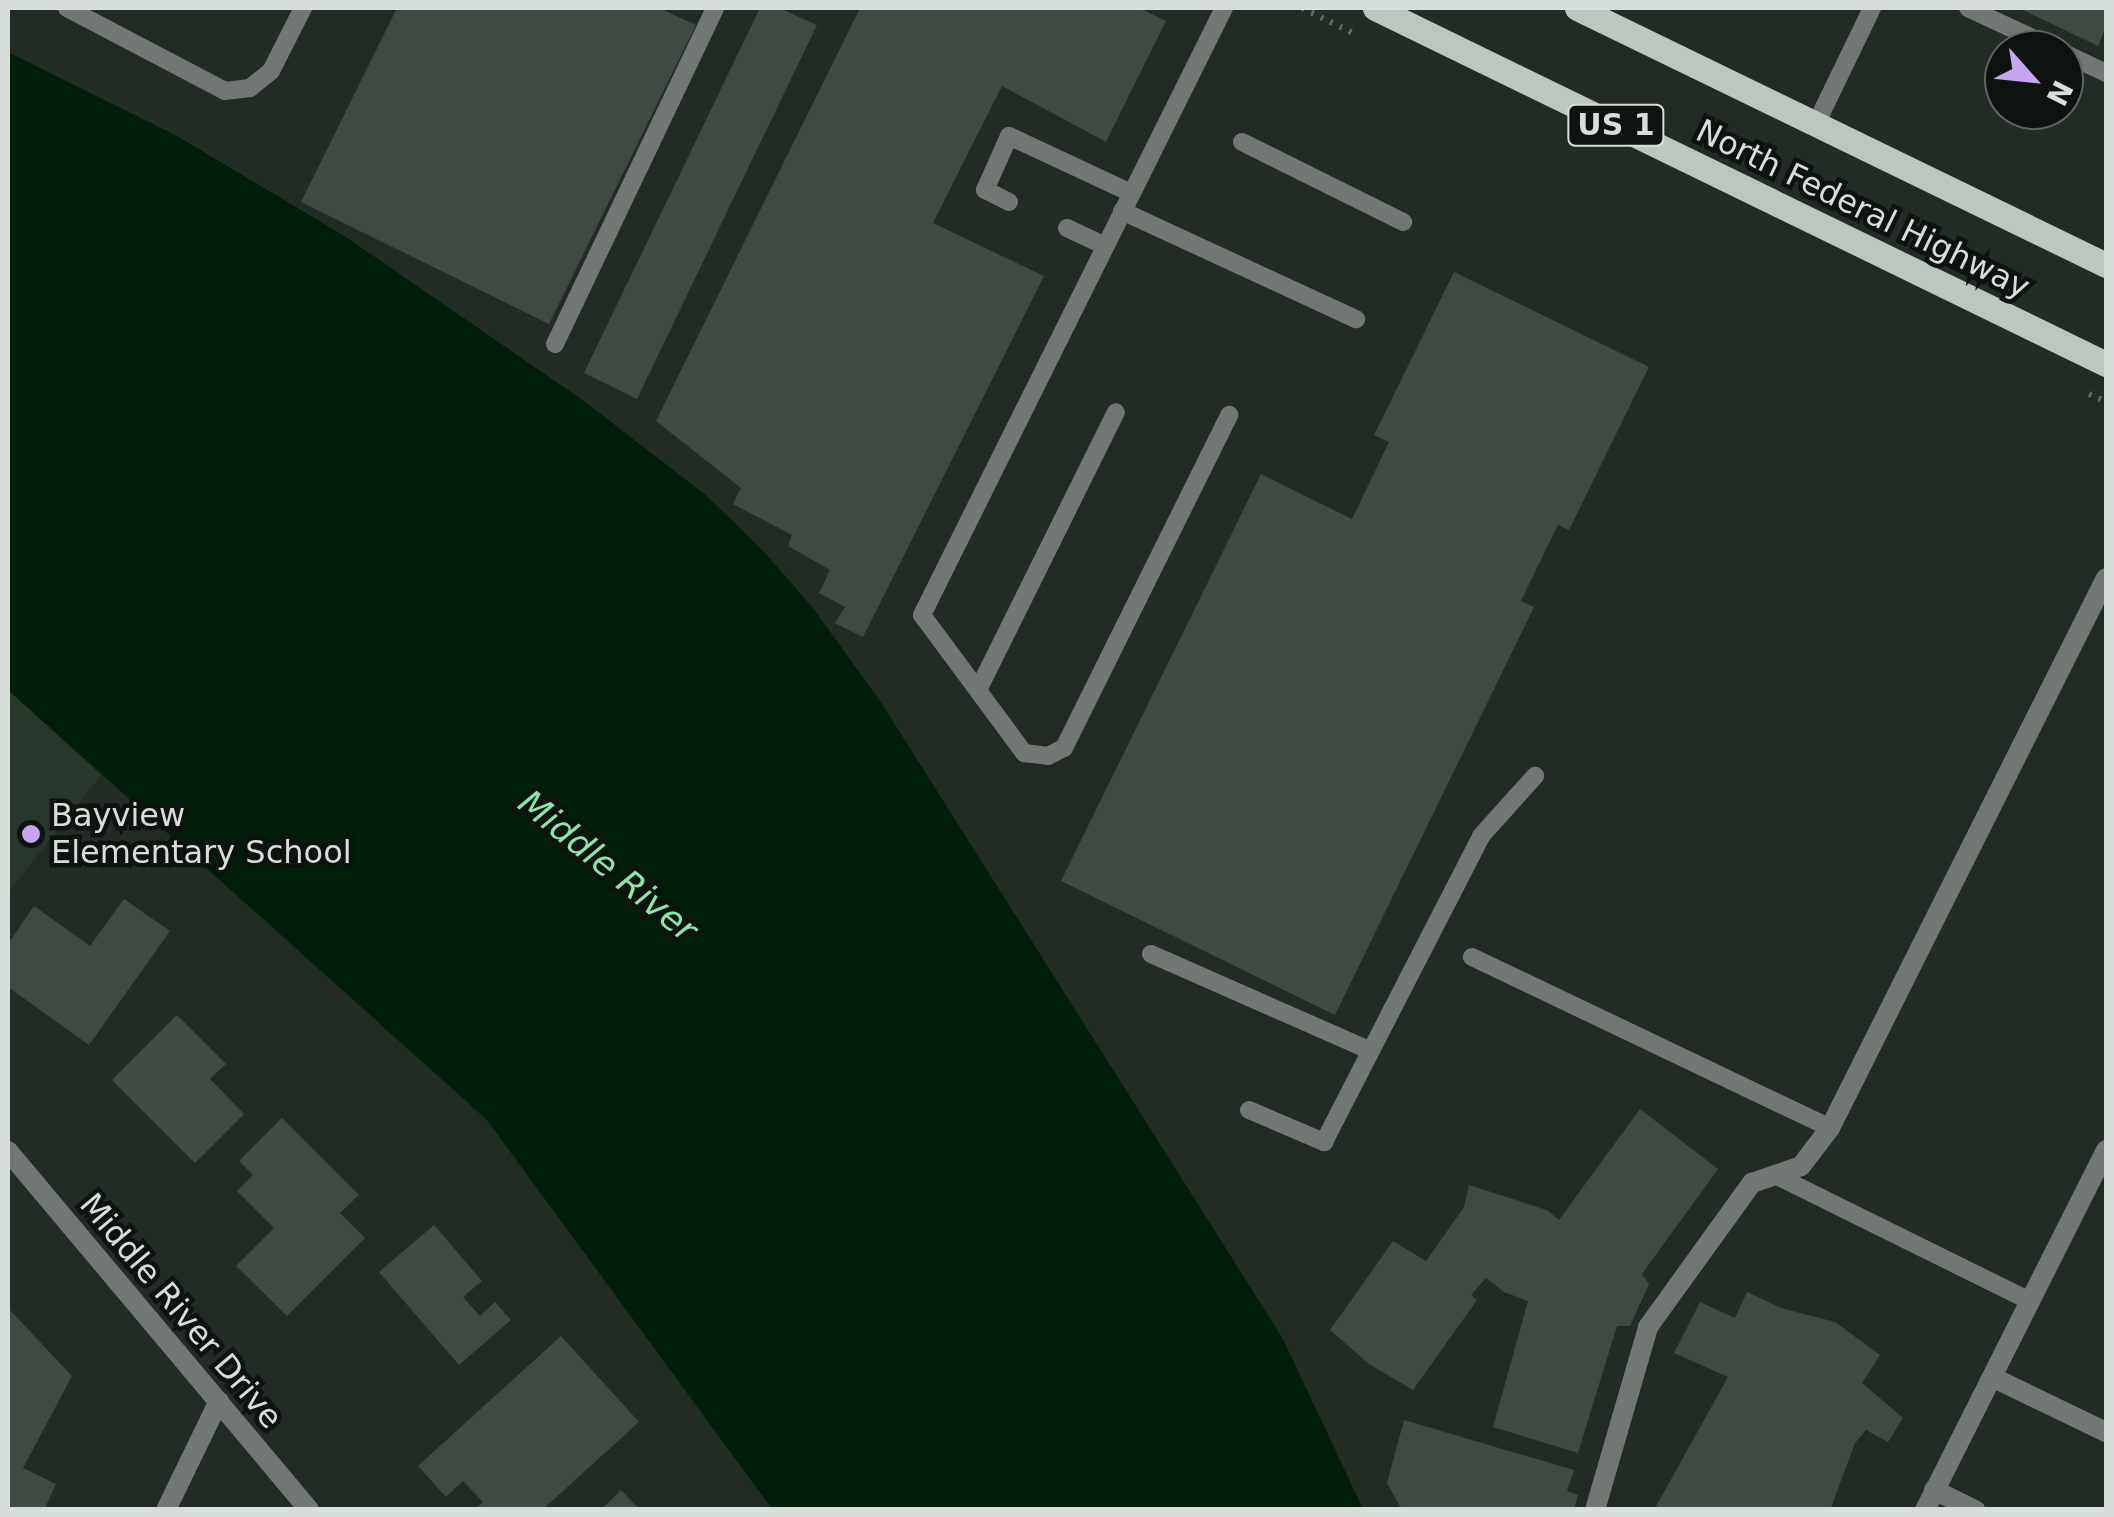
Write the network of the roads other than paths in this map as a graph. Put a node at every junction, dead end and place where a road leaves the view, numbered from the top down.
1 (67, 8) edge
2 (303, 8) edge
3 (714, 8) edge
4 (1224, 8) edge
5 (1375, 8) edge
6 (1579, 8) edge
7 (1872, 8) edge
8 (1968, 8) edge
9 (2016, 30) edge
10 (1816, 124) junction
11 (1242, 142) dead end
12 (1130, 193) junction
13 (1009, 202) dead end
14 (1122, 211) junction
15 (1403, 222) dead end
16 (1068, 228) dead end
17 (1104, 246) junction
18 (2106, 265) edge
19 (1356, 319) dead end
20 (554, 344) dead end
21 (2106, 364) edge
22 (1116, 412) dead end
23 (1229, 416) dead end
24 (2106, 578) edge
25 (978, 690) junction
26 (1535, 776) dead end
27 (1151, 954) dead end
28 (1472, 957) dead end
29 (1371, 1051) junction
30 (1248, 1110) dead end
31 (1830, 1128) junction
32 (2106, 1150) edge
33 (8, 1151) edge
34 (1775, 1175) junction
35 (2030, 1301) junction
36 (1992, 1377) junction
37 (219, 1402) junction
38 (2106, 1432) edge
39 (1930, 1500) edge
40 (166, 1510) edge
41 (310, 1510) edge
42 (1595, 1510) edge
43 (1975, 1510) edge

1 - 2 lane
3 - 20 lane
4 - 12 lane
5 - 21 main road, North Federal Highway / US 1
6 - 10 main road, North Federal Highway / US 1
7 - 10 lane
8 - 9 lane
10 - 18 main road, North Federal Highway / US 1
11 - 15 lane
12 - 13 lane
12 - 14 lane
14 - 17 lane
14 - 19 lane
16 - 17 lane
17 - 25 lane
22 - 25 lane
23 - 25 lane
24 - 31 street
26 - 29 lane
27 - 29 lane
28 - 31 lane
29 - 30 lane
31 - 34 street
32 - 35 street
33 - 37 street, Middle River Drive
34 - 35 lane
34 - 42 street
35 - 36 street
36 - 38 street
36 - 39 street
37 - 40 street
37 - 41 street, Middle River Drive
39 - 43 street

